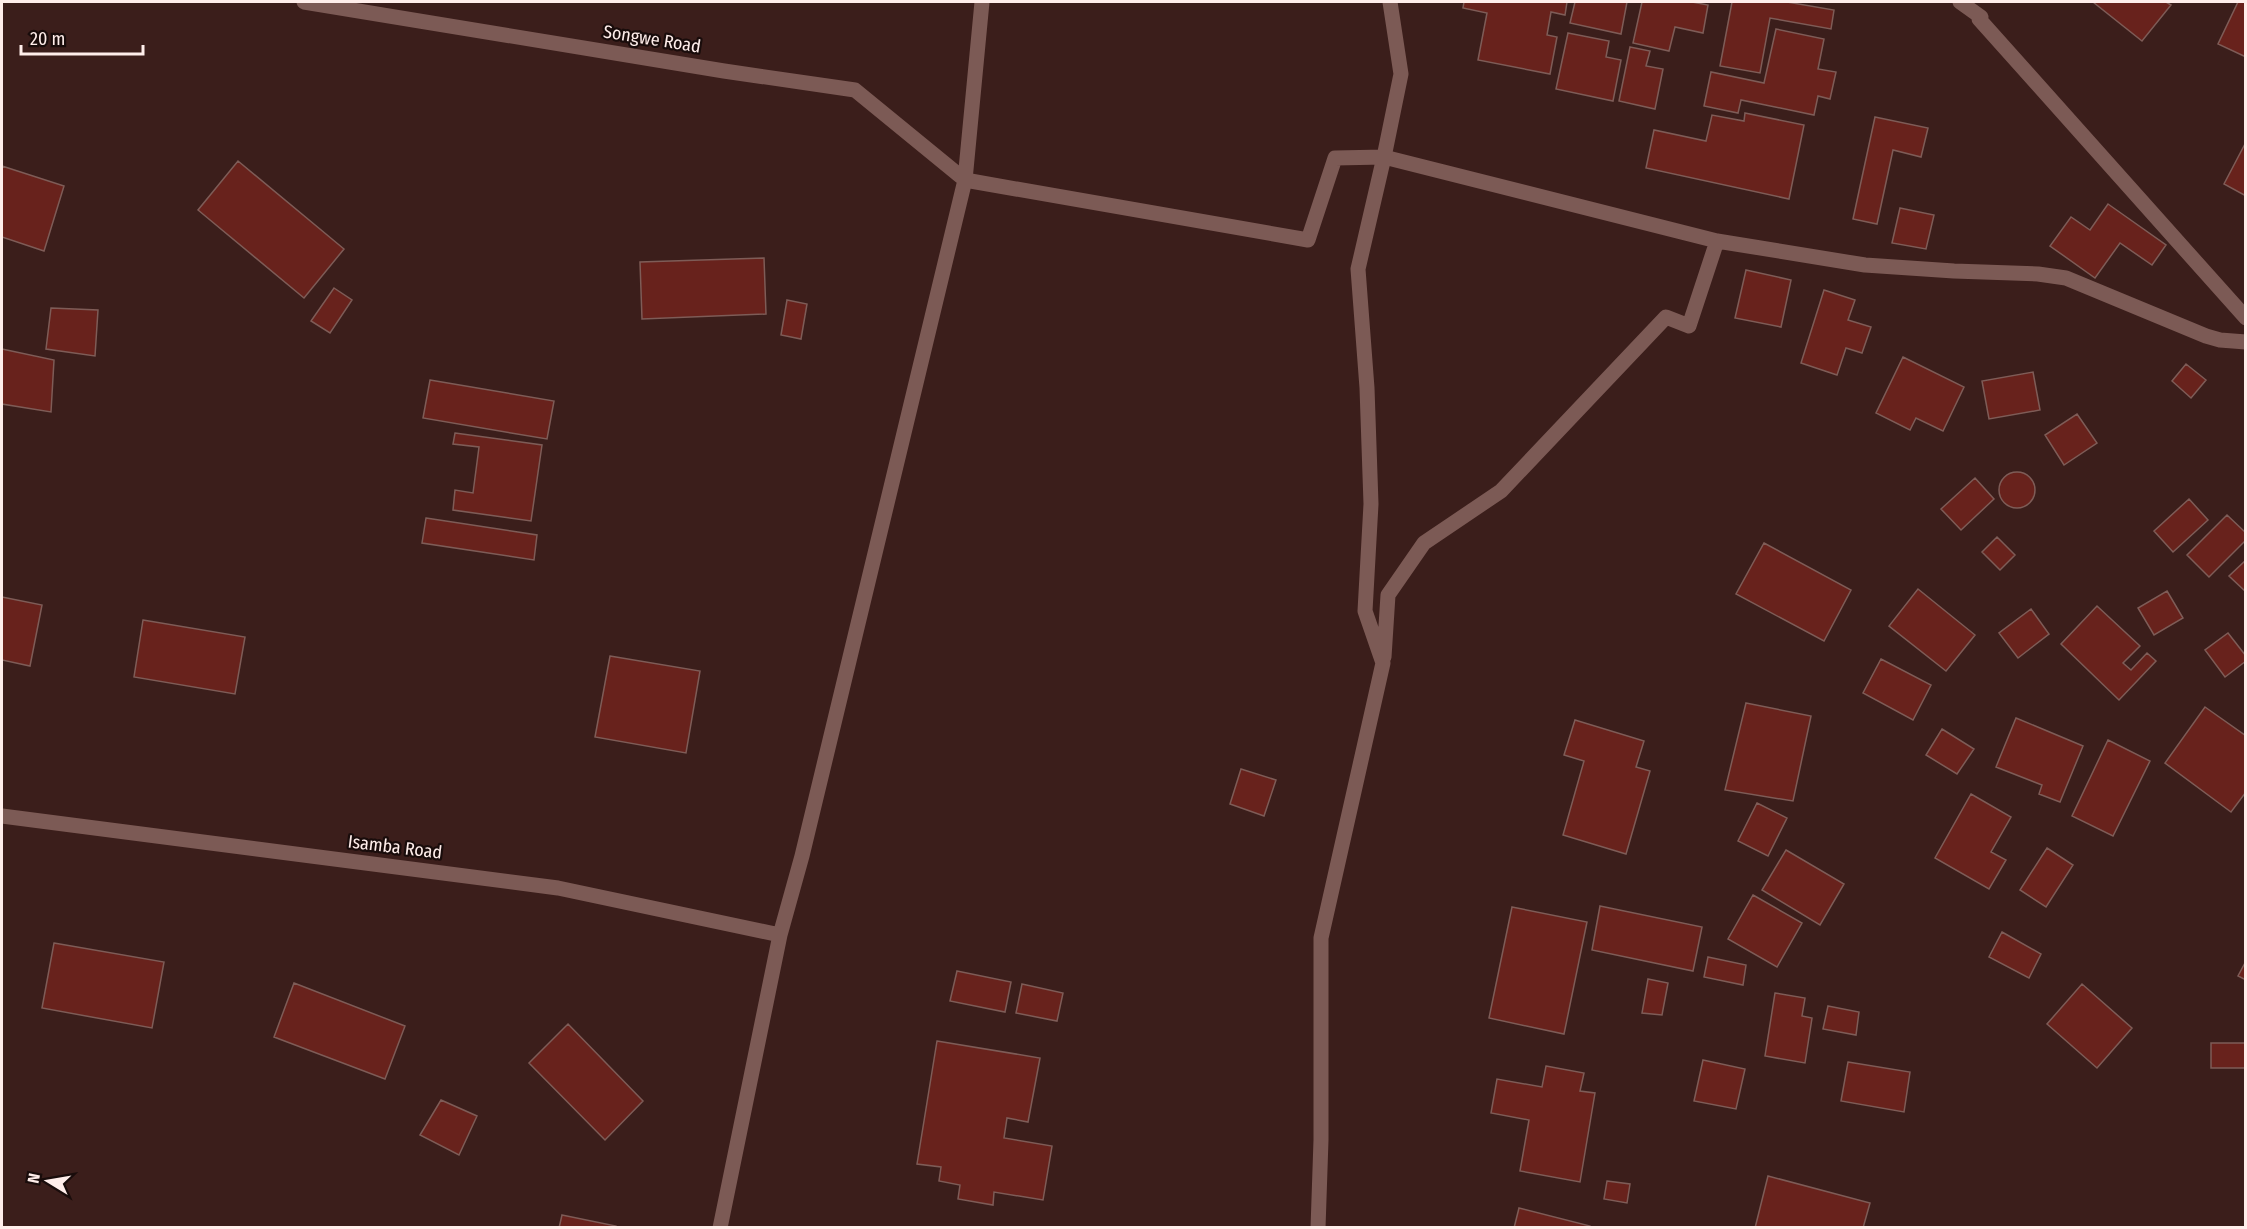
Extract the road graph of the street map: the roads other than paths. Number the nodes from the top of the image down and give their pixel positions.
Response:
1 (304, 2) edge
2 (982, 2) edge
3 (1390, 2) edge
4 (1960, 2) edge
5 (1384, 157) junction
6 (965, 180) junction
7 (1717, 241) junction
8 (2243, 315) edge
9 (2246, 342) edge
10 (1383, 663) junction
11 (2, 816) edge
12 (780, 935) junction
13 (720, 1227) edge
14 (1318, 1227) edge

1 - 6 street, Songwe Road
2 - 6 street
3 - 5 street
4 - 8 street
5 - 6 street
5 - 7 street
5 - 10 street
6 - 12 street
7 - 9 street
7 - 10 street
10 - 14 street
11 - 12 street, Isamba Road
12 - 13 street

